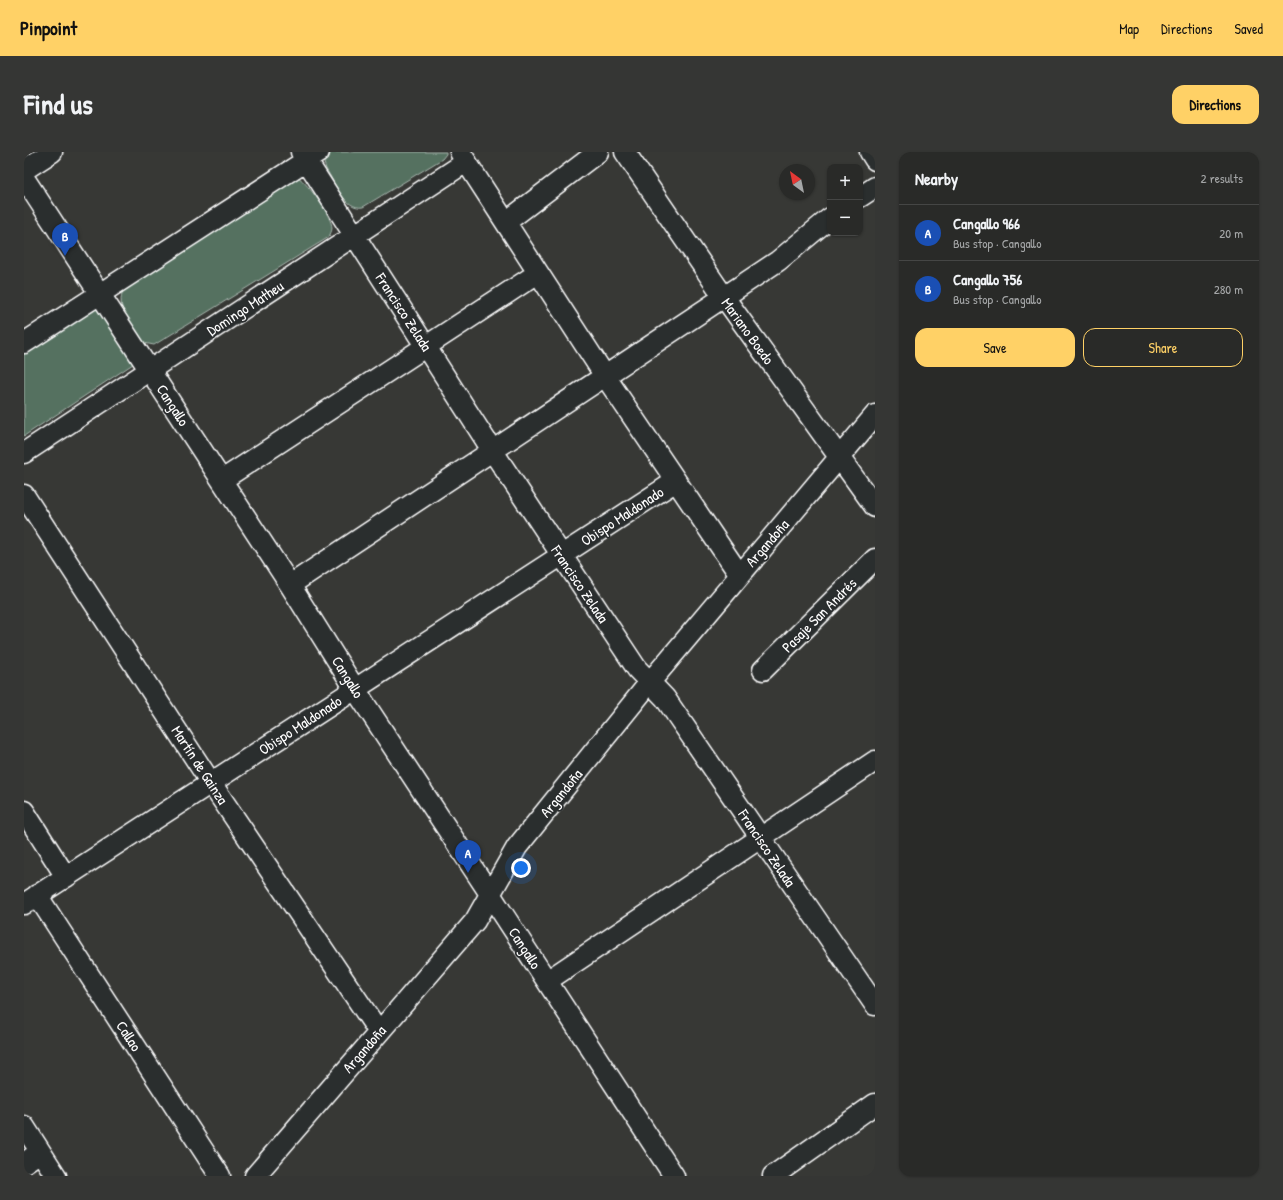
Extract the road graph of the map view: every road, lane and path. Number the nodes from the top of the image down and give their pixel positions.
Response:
1 (52, 152) edge
2 (598, 152) edge
3 (625, 152) edge
4 (870, 152) edge
5 (309, 155) edge
6 (463, 157) edge
7 (875, 160) edge
8 (24, 170) edge
9 (24, 178) edge
10 (875, 187) edge
11 (863, 195) edge
12 (827, 220) edge
13 (506, 222) junction
14 (354, 236) junction
15 (538, 273) junction
16 (99, 293) junction
17 (724, 297) junction
18 (24, 343) edge
19 (426, 346) junction
20 (150, 370) junction
21 (605, 376) junction
22 (875, 415) edge
23 (492, 450) junction
24 (24, 453) edge
25 (840, 458) junction
26 (222, 480) junction
27 (676, 481) junction
28 (24, 496) edge
29 (875, 507) edge
30 (561, 556) junction
31 (875, 560) edge
32 (739, 574) junction
33 (290, 585) junction
34 (763, 670) dead end
35 (650, 682) junction
36 (355, 689) junction
37 (875, 761) edge
38 (211, 783) junction
39 (24, 811) edge
40 (760, 838) junction
41 (66, 877) junction
42 (490, 894) junction
43 (31, 900) edge
44 (547, 981) junction
45 (875, 1005) edge
46 (379, 1032) junction
47 (875, 1104) edge
48 (24, 1126) edge
49 (40, 1152) junction
50 (24, 1163) edge
51 (56, 1176) edge
52 (220, 1176) edge
53 (255, 1176) edge
54 (674, 1176) edge
55 (773, 1176) edge

1 - 8 street
2 - 13 street
3 - 17 street, Mariano Boedo
4 - 7 street
5 - 14 street, Francisco Zelada
5 - 16 street
6 - 13 street
6 - 14 street, Domingo Matheu
9 - 16 street, Cangallo
10 - 11 street
12 - 17 street
13 - 15 street
14 - 19 street, Francisco Zelada
14 - 20 street, Domingo Matheu
15 - 19 street
15 - 21 street
16 - 18 street
16 - 20 street, Cangallo
17 - 21 street
17 - 25 street, Mariano Boedo
19 - 23 street, Francisco Zelada
19 - 26 street
20 - 24 street, Domingo Matheu
20 - 26 street, Cangallo
21 - 23 street
21 - 27 street
22 - 25 street, Argandoña
23 - 30 street, Francisco Zelada
23 - 33 street
25 - 29 street, Mariano Boedo
25 - 32 street, Argandoña
26 - 33 street, Cangallo
27 - 30 street, Obispo Maldonado
27 - 32 street
28 - 38 street, Martín de Gainza
30 - 35 street, Francisco Zelada
30 - 36 street, Obispo Maldonado
31 - 34 street, Pasaje San Andrés
32 - 35 street, Argandoña
33 - 36 street, Cangallo
35 - 40 street, Francisco Zelada
35 - 42 street, Argandoña
36 - 38 street, Obispo Maldonado
36 - 42 street, Cangallo
37 - 40 street
38 - 41 street, Obispo Maldonado
38 - 46 street, Martín de Gainza
39 - 41 street
40 - 44 street
40 - 45 street, Francisco Zelada
41 - 43 street, Obispo Maldonado
42 - 44 street, Cangallo
42 - 46 street, Argandoña
43 - 52 street, Callao
44 - 54 street, Cangallo
46 - 53 street, Argandoña
47 - 55 street
48 - 49 street
49 - 50 street
49 - 51 street

